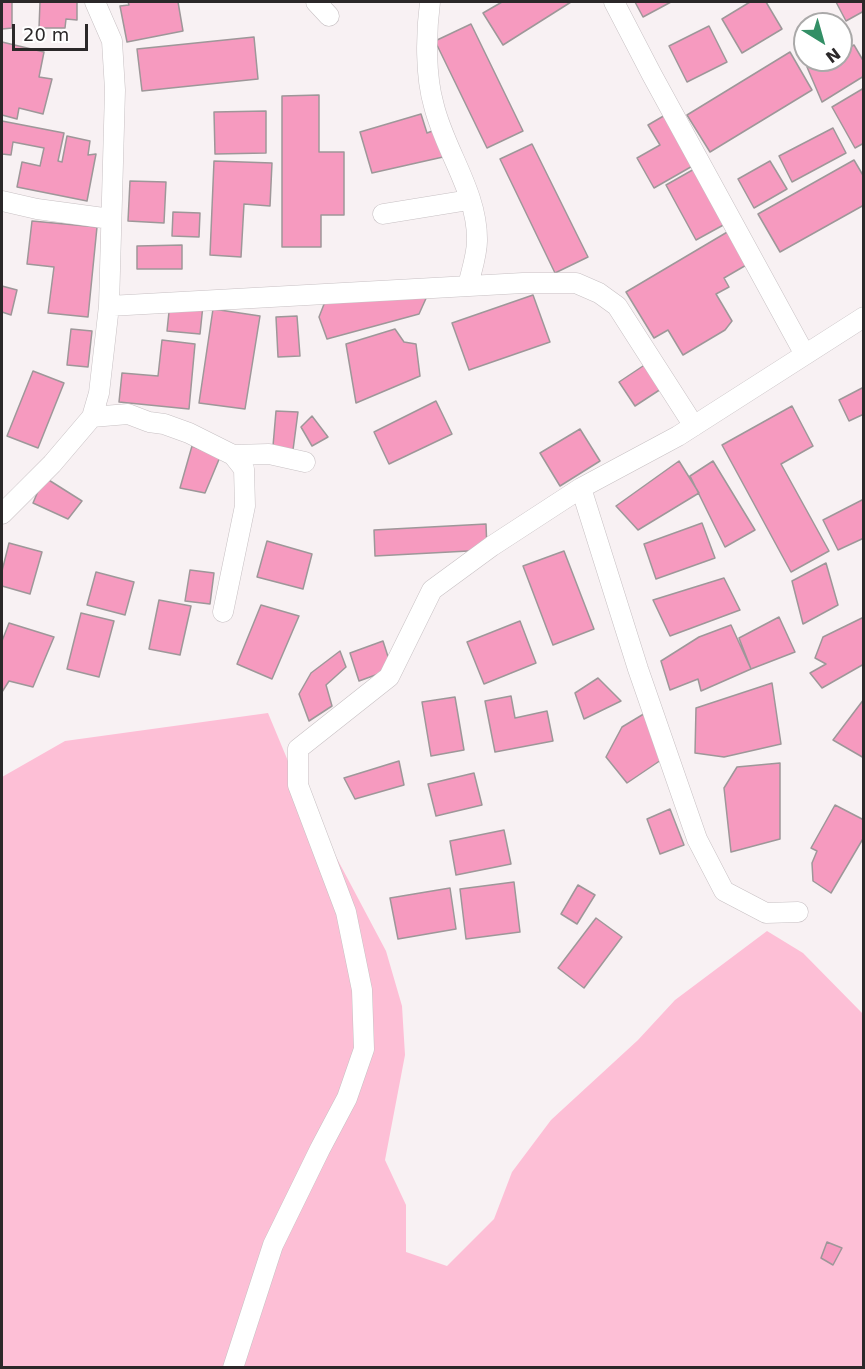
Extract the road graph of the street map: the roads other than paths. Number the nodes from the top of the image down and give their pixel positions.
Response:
1 (94, 2) edge
2 (316, 2) edge
3 (430, 2) edge
4 (614, 2) edge
5 (330, 16) dead end
6 (469, 200) junction
7 (2, 201) edge
8 (383, 214) dead end
9 (111, 219) junction
10 (468, 286) junction
11 (109, 306) junction
12 (864, 317) edge
13 (804, 353) junction
14 (92, 417) junction
15 (694, 426) junction
16 (233, 455) junction
17 (305, 462) dead end
18 (581, 488) junction
19 (2, 514) edge
20 (223, 612) dead end
21 (798, 912) dead end
22 (233, 1368) edge

1 - 9 street
2 - 5 street
3 - 6 street
4 - 13 street
6 - 8 street
6 - 10 street
7 - 9 street
9 - 11 street
10 - 11 street
10 - 15 street
11 - 14 street
12 - 13 street
13 - 15 street
14 - 16 street
14 - 19 street
15 - 18 street
16 - 17 street
16 - 20 street
18 - 21 street
18 - 22 street

